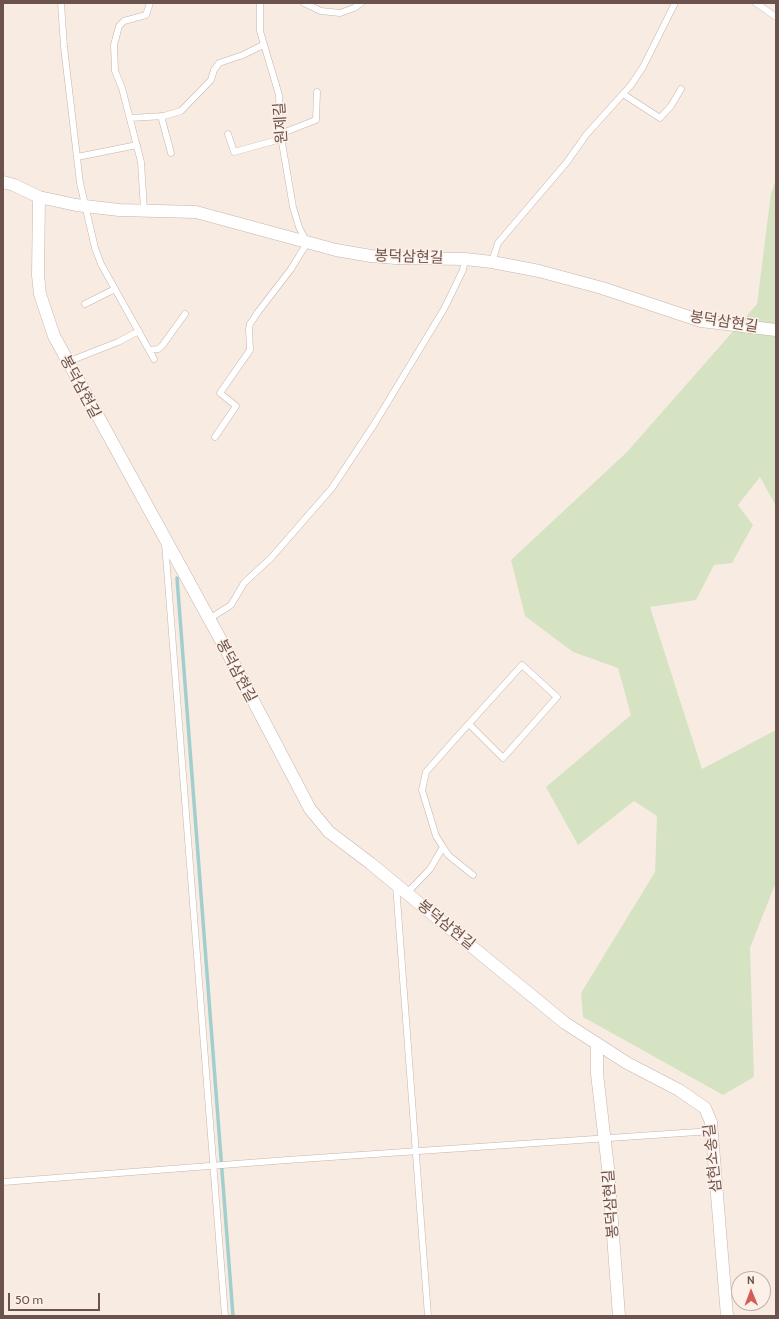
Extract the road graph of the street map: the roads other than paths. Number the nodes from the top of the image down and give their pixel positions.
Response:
1 (61, 3) edge
2 (150, 3) edge
3 (260, 3) edge
4 (304, 3) edge
5 (361, 3) edge
6 (675, 3) edge
7 (756, 3) edge
8 (776, 18) edge
9 (263, 44) junction
10 (681, 89) dead end
11 (317, 92) dead end
12 (623, 94) junction
13 (161, 116) junction
14 (130, 118) junction
15 (228, 134) dead end
16 (281, 137) junction
17 (137, 145) junction
18 (171, 153) dead end
19 (77, 157) junction
20 (3, 182) edge
21 (39, 197) junction
22 (84, 206) junction
23 (144, 210) junction
24 (307, 243) junction
25 (465, 259) junction
26 (492, 262) junction
27 (115, 289) junction
28 (85, 304) dead end
29 (185, 314) dead end
30 (776, 330) edge
31 (139, 331) junction
32 (149, 350) junction
33 (154, 359) dead end
34 (67, 362) junction
35 (215, 437) dead end
36 (164, 540) junction
37 (209, 619) junction
38 (469, 724) junction
39 (443, 847) junction
40 (473, 875) dead end
41 (396, 884) junction
42 (407, 893) junction
43 (594, 1043) junction
44 (712, 1131) junction
45 (606, 1138) junction
46 (416, 1151) junction
47 (212, 1166) junction
48 (3, 1182) edge
49 (225, 1316) edge
50 (428, 1316) edge
51 (619, 1316) edge
52 (727, 1316) edge

1 - 19 lane
2 - 14 lane
3 - 9 lane, 원제길
4 - 5 lane
6 - 12 lane
7 - 8 lane
9 - 13 lane
9 - 16 lane, 원제길
10 - 12 lane
11 - 16 lane
12 - 26 lane
13 - 14 lane
13 - 18 lane
14 - 17 lane
15 - 16 lane
16 - 24 lane, 원제길
17 - 19 lane
17 - 23 lane
19 - 22 lane
20 - 21 street, 봉덕삼현길
21 - 22 street, 봉덕삼현길
21 - 34 street, 봉덕삼현길
22 - 23 street, 봉덕삼현길
22 - 27 lane
23 - 24 street, 봉덕삼현길
24 - 25 street, 봉덕삼현길
24 - 35 lane
25 - 26 street, 봉덕삼현길
25 - 37 lane
26 - 30 street, 봉덕삼현길
27 - 28 lane
27 - 31 lane
29 - 32 lane
31 - 32 lane
31 - 34 lane
32 - 33 lane
34 - 36 street, 봉덕삼현길
36 - 37 street, 봉덕삼현길
36 - 47 lane
37 - 41 street, 봉덕삼현길
38 - 38 lane
38 - 39 lane
39 - 40 lane
39 - 42 lane
41 - 42 street, 봉덕삼현길
41 - 46 lane
42 - 43 street, 봉덕삼현길
43 - 44 street, 삼현소송길
43 - 45 street, 봉덕삼현길
44 - 45 lane
44 - 52 street, 삼현소송길
45 - 46 lane
45 - 51 street, 봉덕삼현길
46 - 47 lane
46 - 50 lane
47 - 48 lane
47 - 49 lane

